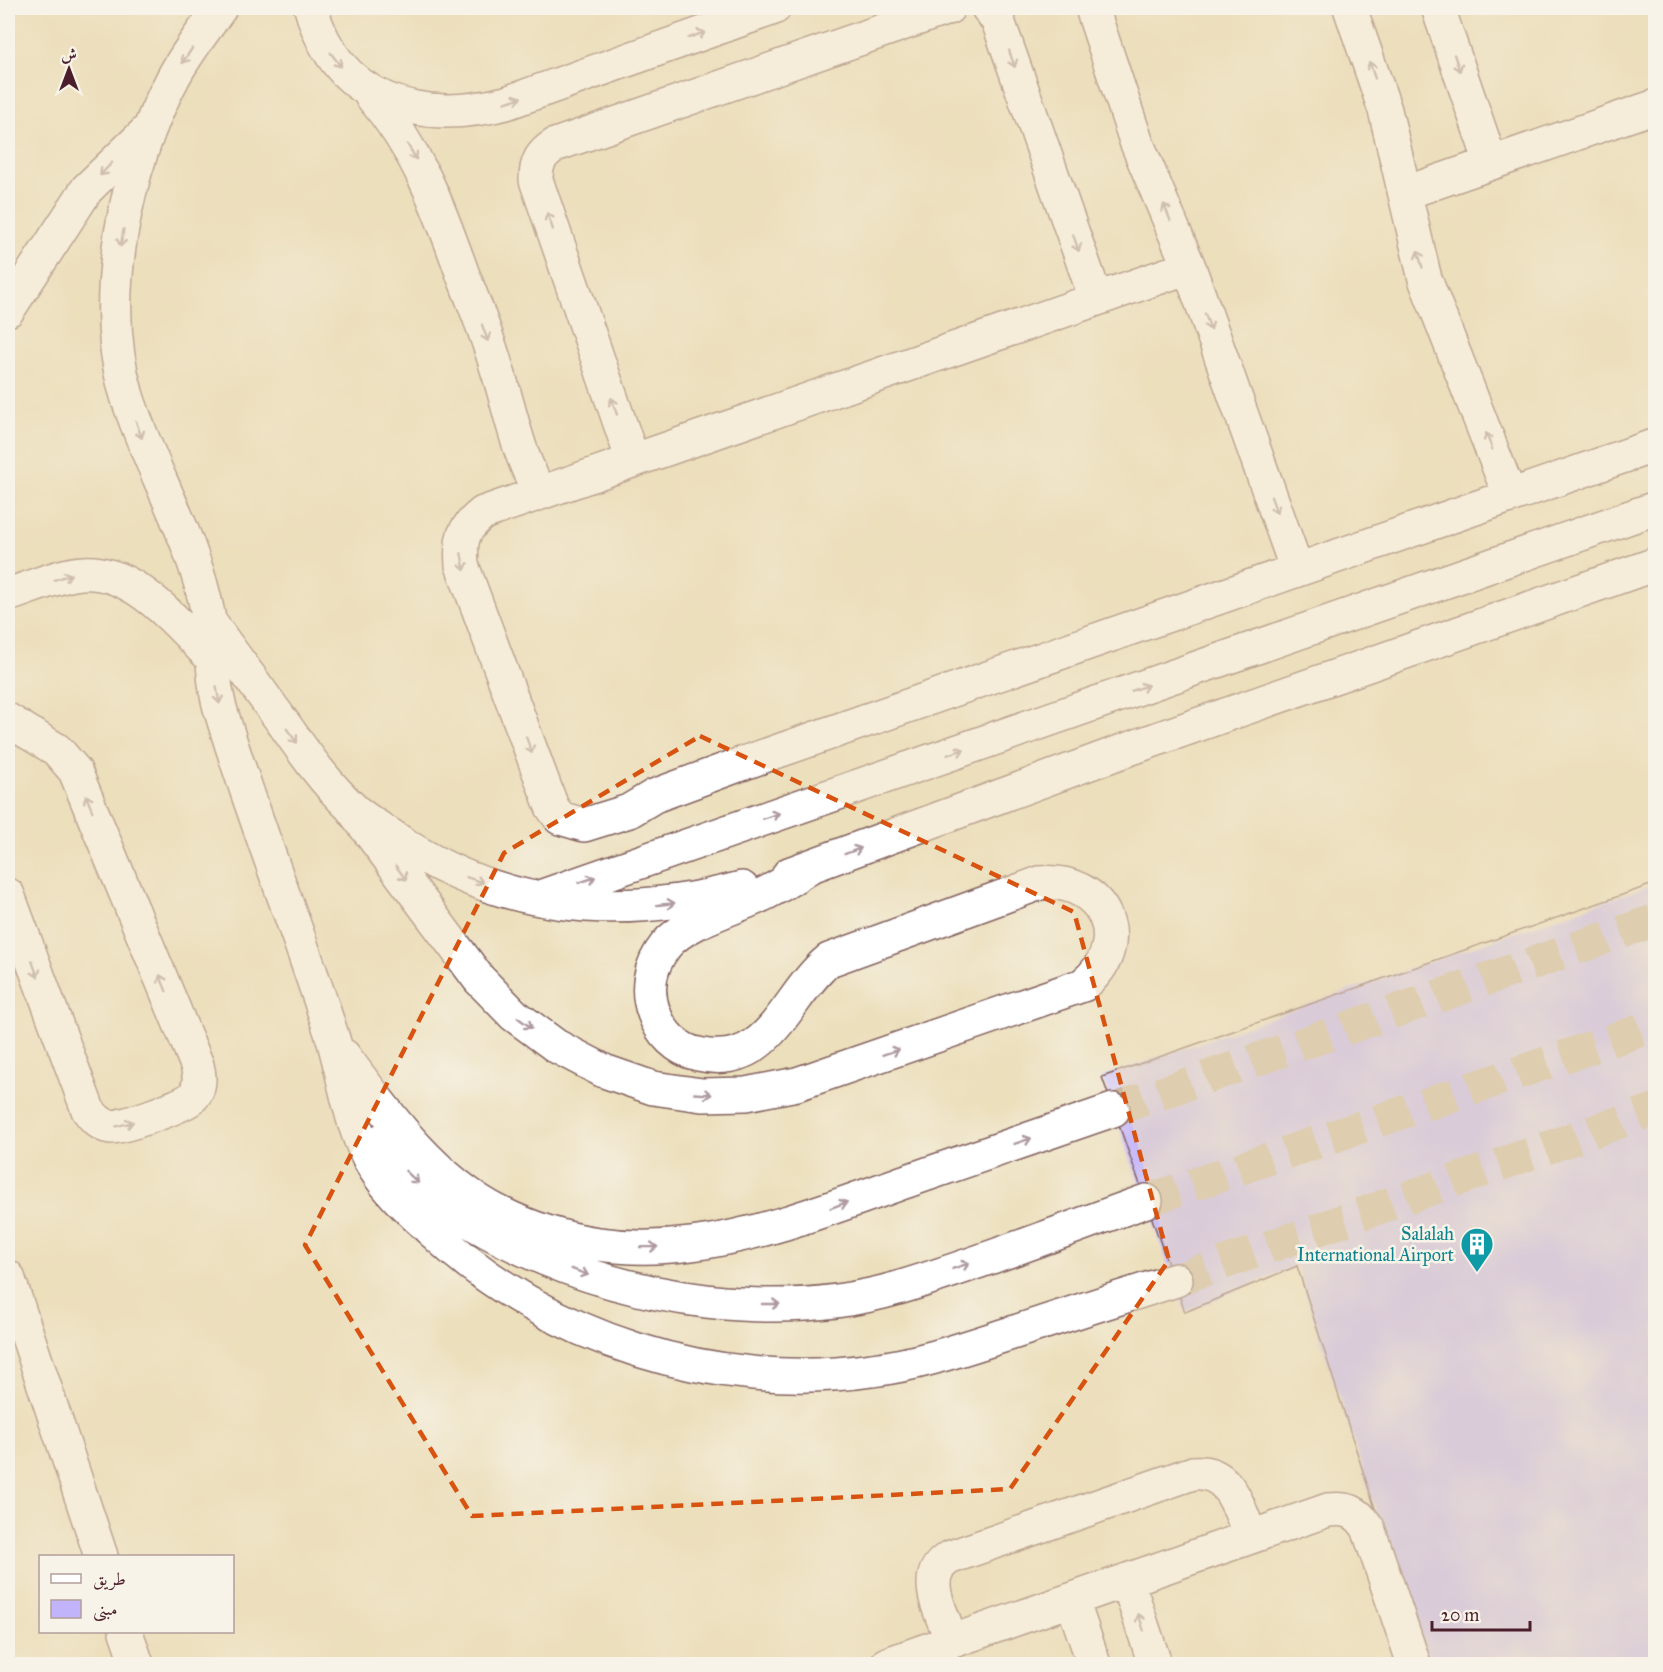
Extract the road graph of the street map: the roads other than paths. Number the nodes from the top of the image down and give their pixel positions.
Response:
1 (220, 8) edge
2 (311, 8) edge
3 (774, 8) edge
4 (948, 8) edge
5 (987, 8) edge
6 (1092, 8) edge
7 (1350, 8) edge
8 (1438, 8) edge
9 (365, 88) junction
10 (1656, 106) edge
11 (149, 129) junction
12 (1491, 163) junction
13 (1405, 193) junction
14 (1189, 267) junction
15 (1096, 299) junction
16 (8, 310) edge
17 (1656, 444) edge
18 (633, 461) junction
19 (540, 493) junction
20 (1510, 496) junction
21 (1656, 508) edge
22 (1656, 564) edge
23 (1297, 570) junction
24 (8, 595) edge
25 (209, 621) junction
26 (211, 657) junction
27 (8, 720) edge
28 (353, 810) junction
29 (809, 867) junction
30 (8, 895) edge
31 (532, 899) junction
32 (334, 1042) junction
33 (343, 1077) junction
34 (1113, 1110) tunnel mouth
35 (1146, 1201) tunnel mouth
36 (494, 1223) junction
37 (8, 1277) edge
38 (1176, 1280) tunnel mouth
39 (1251, 1537) junction
40 (100, 1555) edge
41 (1127, 1580) junction
42 (1072, 1600) junction
43 (126, 1633) edge
44 (952, 1641) junction
45 (137, 1665) edge
46 (887, 1665) edge
47 (1094, 1665) edge
48 (1155, 1665) edge
49 (1414, 1665) edge

1 -> 11 street
2 -> 9 street
9 -> 3 street
18 -> 4 street
5 -> 15 street
14 -> 6 street
13 -> 7 street
8 -> 12 street
9 -> 19 street
10 - 12 street
11 -> 16 street
11 -> 25 street
12 - 13 street
20 -> 13 street
14 - 15 street
14 -> 23 street
15 - 18 street
17 - 20 street
18 - 19 street
19 -> 23 street
20 - 23 street
31 -> 21 street
29 -> 22 street
24 -> 26 street
25 - 26 street
25 -> 28 street
26 -> 32 street
30 -> 27 street
28 -> 29 street
28 -> 31 street
31 -> 29 street
32 - 33 street
32 - 36 street
33 -> 36 street
33 - 38 street
36 -> 34 street
36 -> 35 street
37 - 40 street
39 - 41 street
39 - 44 street
39 - 49 street
41 - 42 street
48 -> 41 street
42 - 44 street
42 - 47 street
43 - 45 street
44 - 46 street

